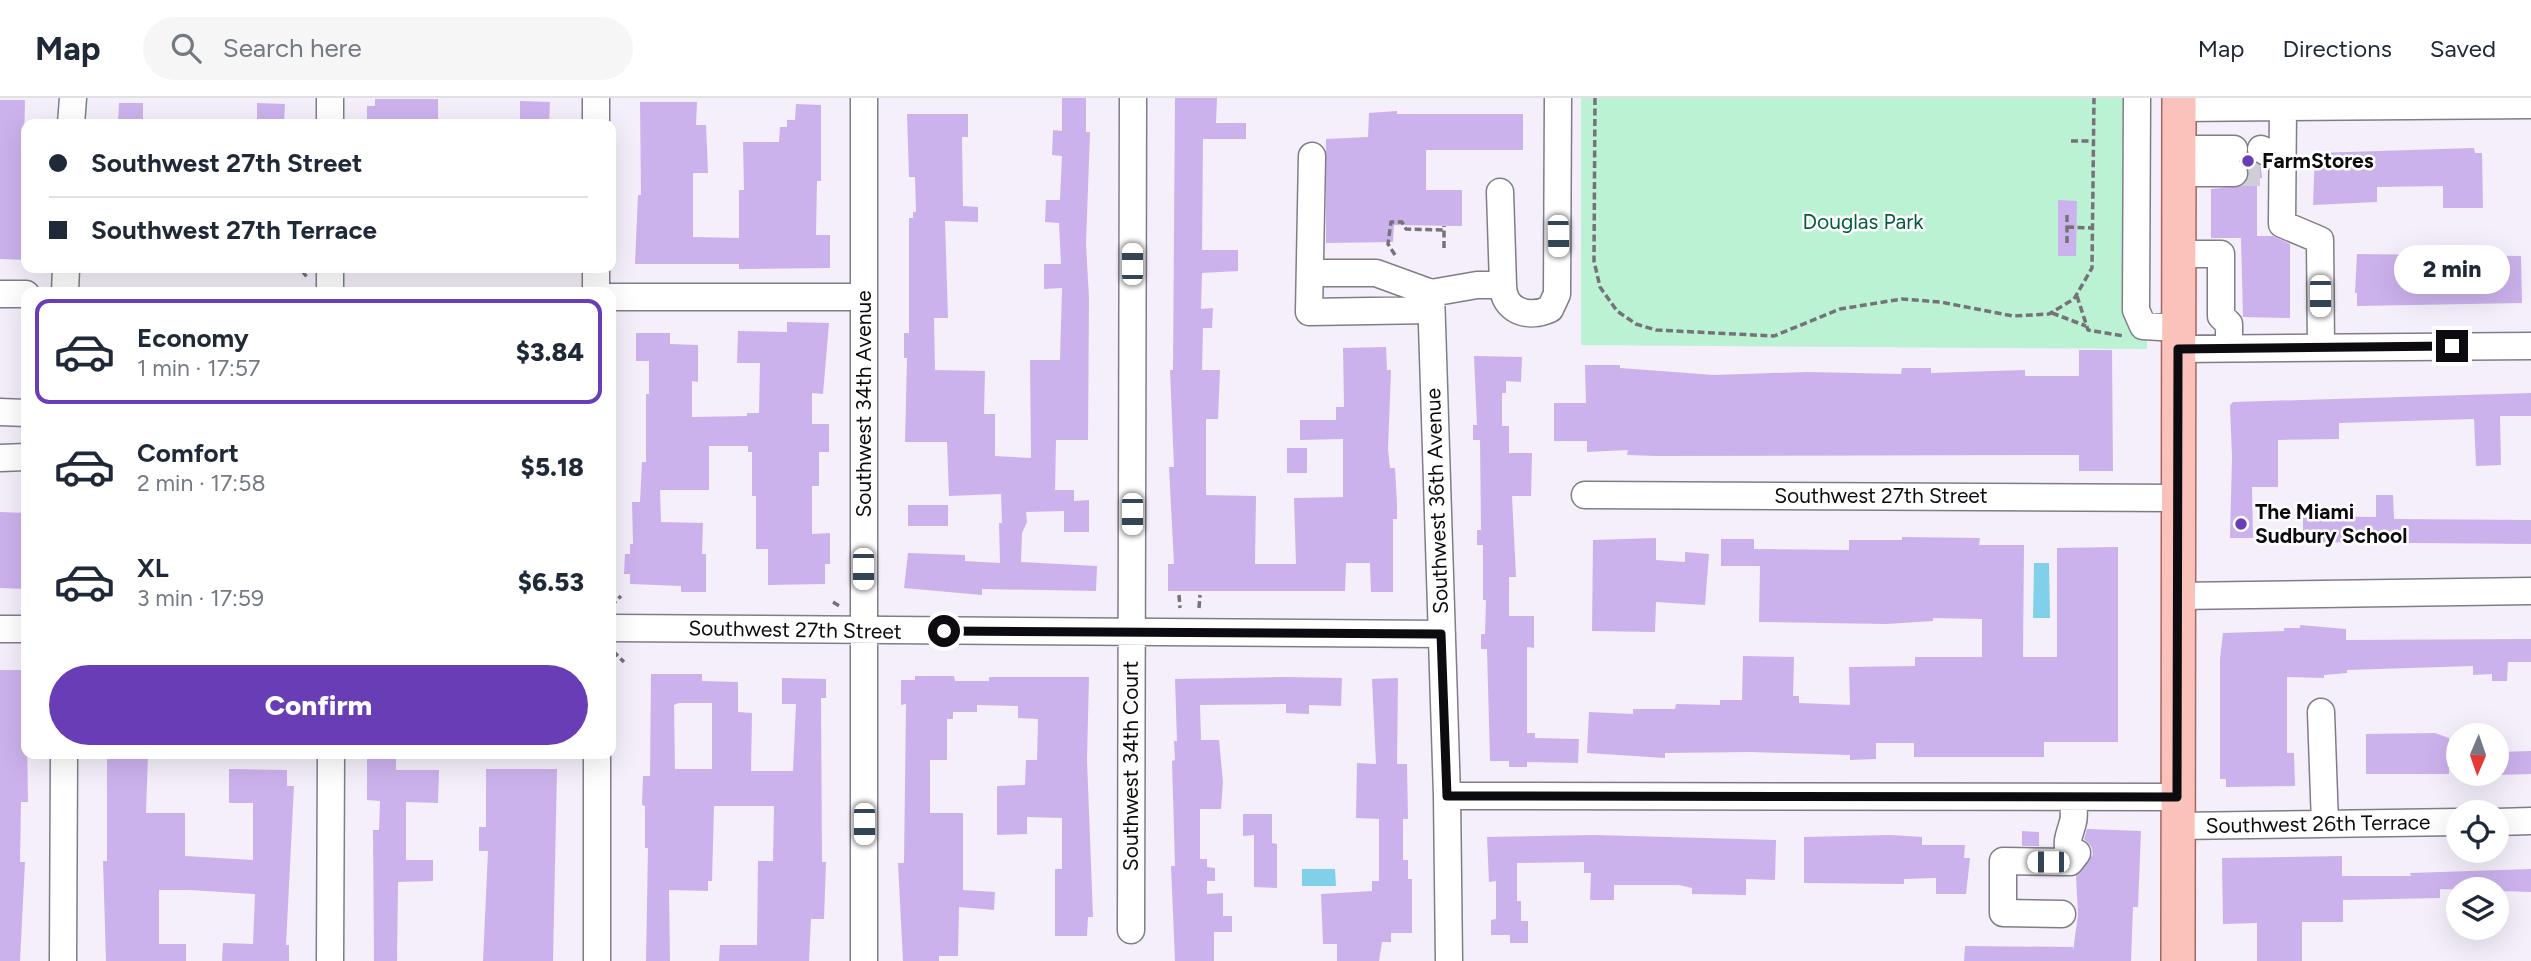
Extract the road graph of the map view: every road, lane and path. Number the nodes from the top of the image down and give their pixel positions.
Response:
1 (72, 98) edge
2 (330, 98) edge
3 (596, 98) edge
4 (864, 98) edge
5 (1133, 98) edge
6 (1558, 98) edge
7 (1595, 98) edge
8 (2094, 98) edge
9 (2137, 98) edge
10 (2179, 103) edge
11 (2531, 105) edge
12 (2283, 107) junction
13 (71, 119) edge
14 (330, 119) edge
15 (596, 119) edge
16 (2071, 141) dead end
17 (2094, 141) junction
18 (1312, 156) dead end
19 (2179, 161) junction
20 (2234, 161) tunnel mouth
21 (1500, 192) dead end
22 (2067, 213) dead end
23 (2067, 227) junction
24 (2094, 228) junction
25 (2067, 243) dead end
26 (1444, 247) dead end
27 (1394, 253) dead end
28 (2178, 254) junction
29 (1311, 273) junction
30 (1503, 285) junction
31 (0, 294) edge
32 (21, 294) edge
33 (2077, 296) junction
34 (616, 297) edge
35 (864, 297) junction
36 (2221, 300) junction
37 (1431, 301) junction
38 (2051, 313) junction
39 (2085, 326) junction
40 (2178, 326) junction
41 (2131, 337) dead end
42 (2531, 345) edge
43 (2321, 347) junction
44 (2229, 348) junction
45 (0, 412) edge
46 (21, 413) edge
47 (21, 457) edge
48 (0, 458) edge
49 (1585, 495) dead end
50 (2176, 498) junction
51 (2531, 590) edge
52 (1180, 595) dead end
53 (1200, 595) dead end
54 (621, 596) dead end
55 (2177, 596) junction
56 (616, 601) edge
57 (1180, 608) dead end
58 (1199, 608) dead end
59 (616, 628) edge
60 (0, 629) edge
61 (21, 629) edge
62 (864, 631) junction
63 (1131, 633) junction
64 (1441, 634) junction
65 (616, 654) edge
66 (624, 663) dead end
67 (2321, 712) dead end
68 (64, 759) edge
69 (331, 759) edge
70 (597, 759) edge
71 (1447, 796) junction
72 (2074, 797) junction
73 (2177, 812) junction
74 (2531, 821) edge
75 (2446, 822) edge
76 (2509, 822) edge
77 (2325, 824) junction
78 (2062, 914) dead end
79 (1130, 930) dead end
80 (63, 961) edge
81 (331, 961) edge
82 (597, 961) edge
83 (864, 961) edge
84 (1449, 961) edge
85 (2178, 961) edge

1 - 13 street
2 - 14 street
3 - 15 street
4 - 35 street, Southwest 34th Avenue
5 - 63 street, Southwest 34th Court
6 - 30 street
7 - 38 path
8 - 17 path
9 - 40 street
10 - 12 street
10 - 19 main road
11 - 12 street
12 - 43 street
16 - 17 path
17 - 24 path
18 - 29 street
19 - 20 street
19 - 28 main road
21 - 30 street
22 - 23 path
23 - 24 path
23 - 25 path
24 - 33 path
26 - 27 path
28 - 36 street
28 - 40 main road
29 - 37 street
29 - 37 street
30 - 37 street
31 - 32 street
33 - 38 path
33 - 39 path
34 - 35 street
35 - 62 street, Southwest 34th Avenue
36 - 40 street
36 - 44 street
37 - 64 street, Southwest 36th Avenue
38 - 39 path
39 - 41 path
40 - 44 street
40 - 50 main road
42 - 43 street
43 - 44 street
45 - 46 street
47 - 48 street
49 - 50 street, Southwest 27th Street
50 - 55 main road
51 - 55 street
52 - 57 path
53 - 58 path
54 - 56 path
55 - 73 main road
59 - 62 street, Southwest 27th Street
60 - 61 street
62 - 63 street, Southwest 27th Street
62 - 83 street, Southwest 34th Avenue
63 - 64 street, Southwest 27th Street
63 - 79 street, Southwest 34th Court
64 - 71 street, Southwest 36th Avenue
65 - 66 path
67 - 77 street
68 - 80 street
69 - 81 street
70 - 82 street
71 - 72 street, Southwest 26th Terrace
71 - 84 street, Southwest 36th Avenue
72 - 73 street, Southwest 26th Terrace
72 - 78 street
73 - 77 street, Southwest 26th Terrace
73 - 85 main road
74 - 76 street
75 - 77 street, Southwest 26th Terrace

